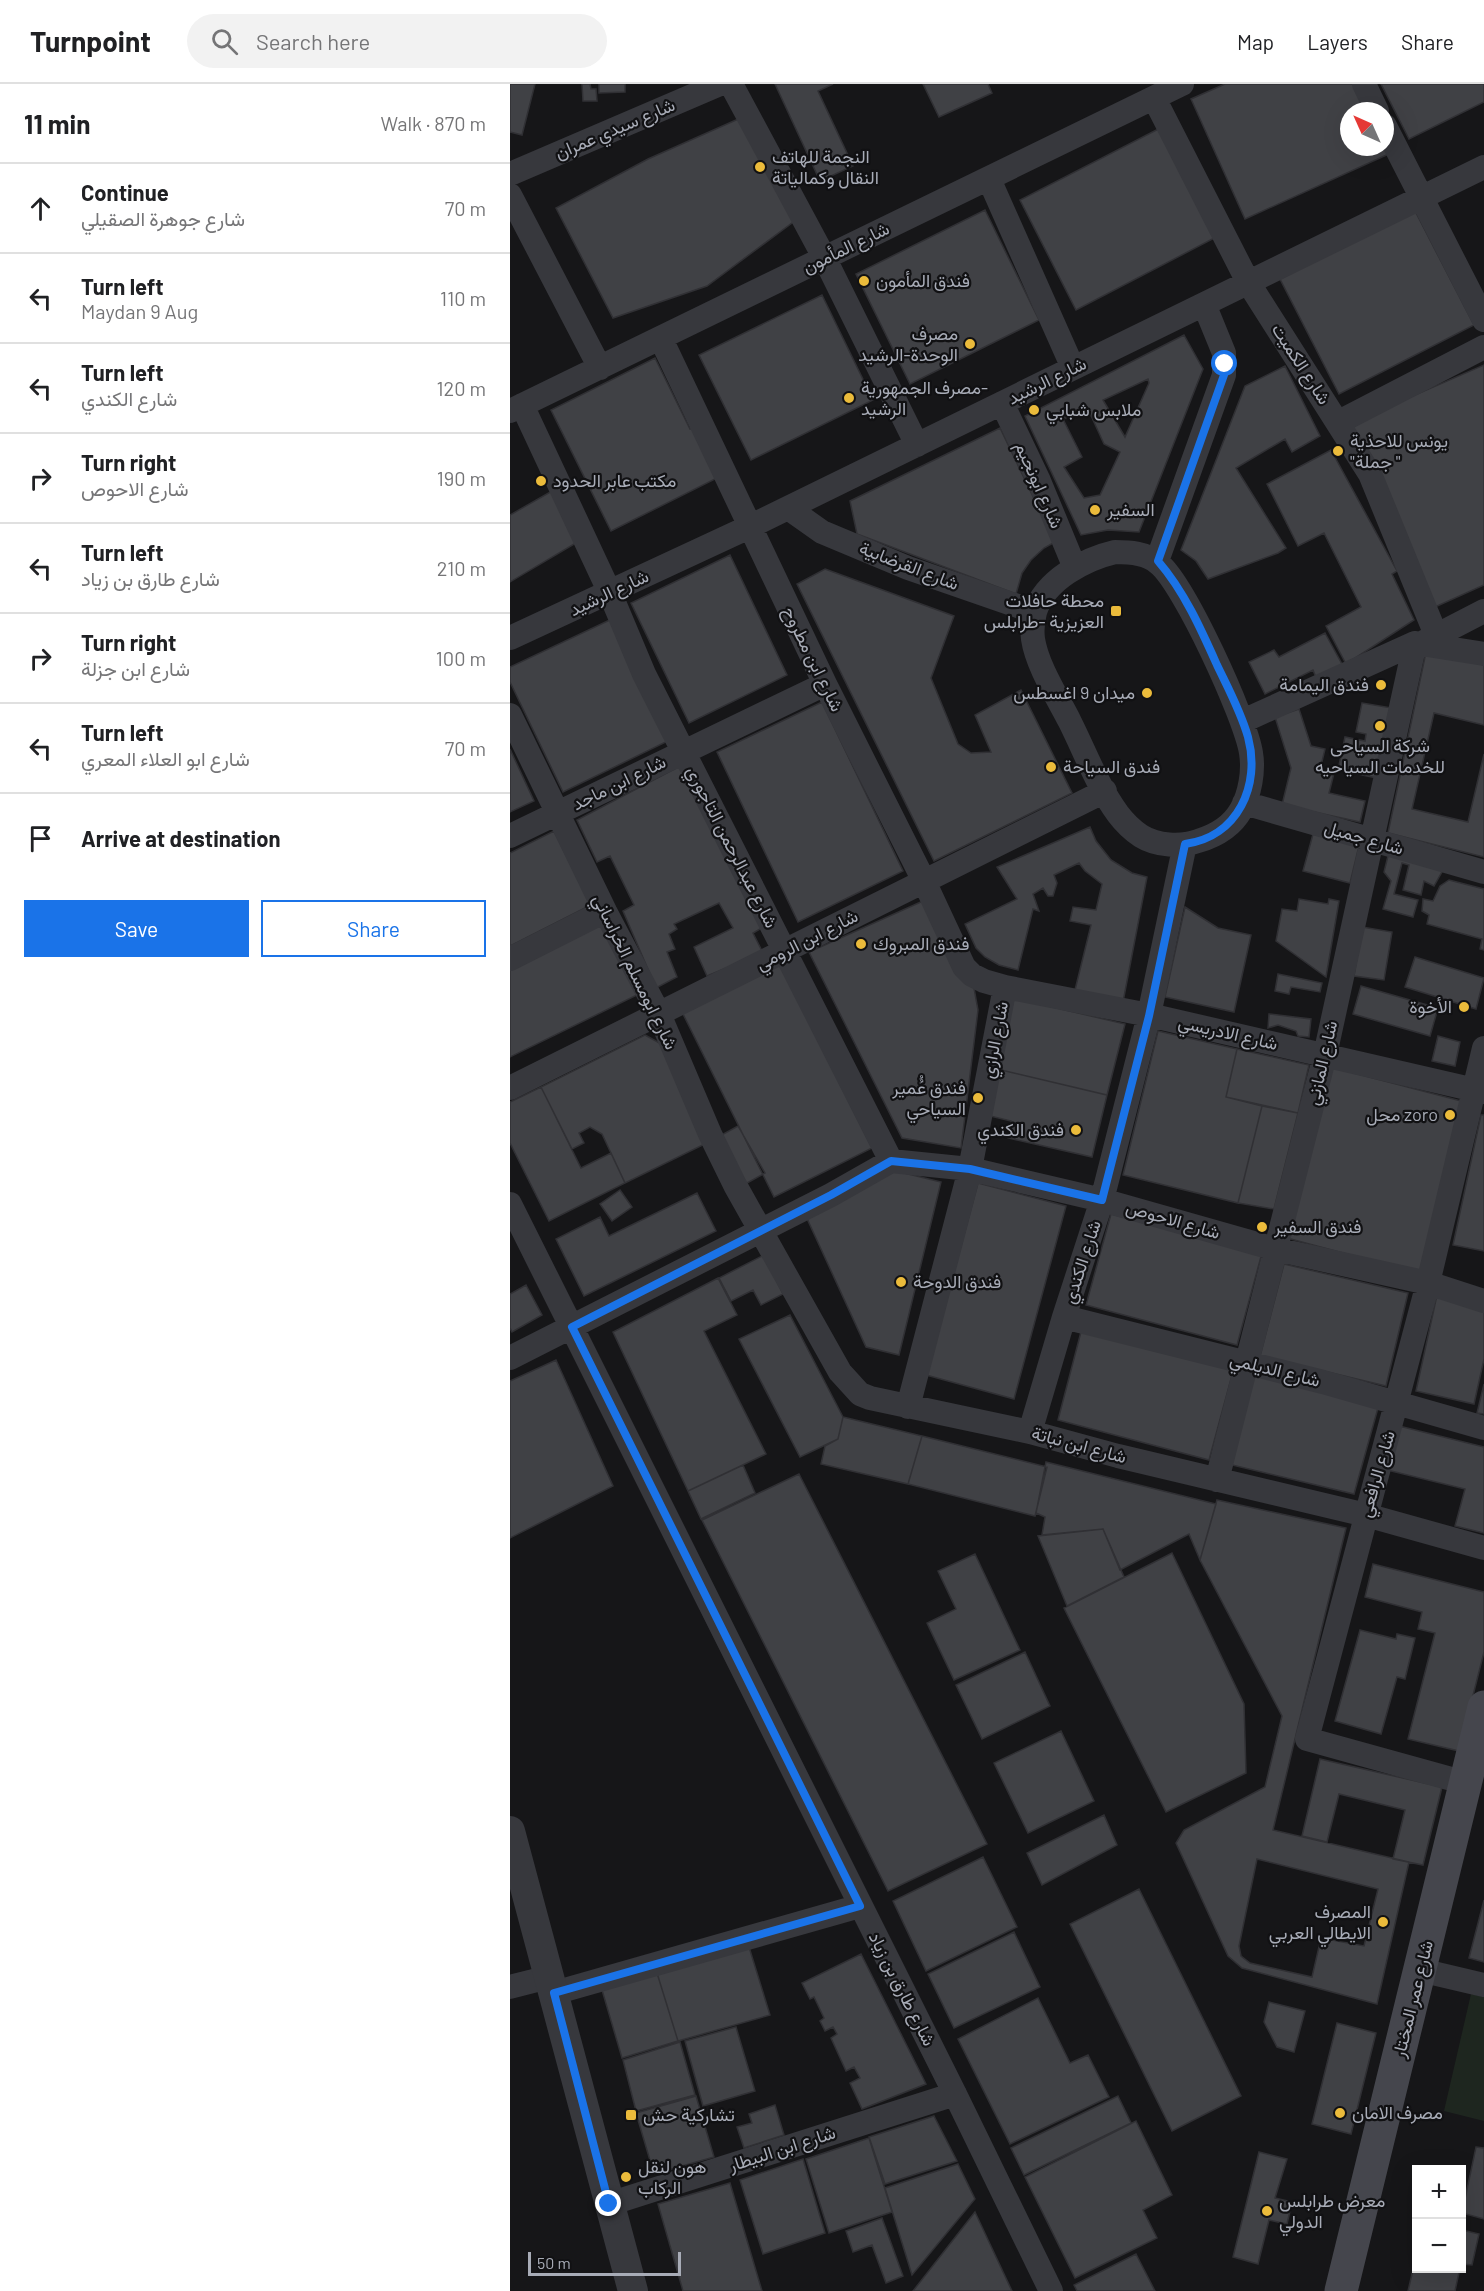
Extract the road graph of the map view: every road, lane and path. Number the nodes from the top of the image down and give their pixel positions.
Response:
1 (720, 84) edge
2 (731, 84) edge
3 (1182, 84) edge
4 (1364, 84) edge
5 (1154, 98) junction
6 (1373, 102) edge
7 (1394, 144) edge
8 (1484, 167) edge
9 (510, 174) edge
10 (990, 179) junction
11 (510, 195) edge
12 (1421, 198) junction
13 (825, 259) junction
14 (1248, 282) junction
15 (1204, 304) junction
16 (1484, 320) edge
17 (661, 339) junction
18 (1484, 347) edge
19 (600, 368) junction
20 (1073, 368) junction
21 (1002, 403) junction
22 (516, 408) edge
23 (1339, 422) junction
24 (916, 445) junction
25 (789, 508) junction
26 (749, 527) junction
27 (1158, 561) junction
28 (1075, 568) junction
29 (610, 593) junction
30 (1484, 611) edge
31 (1035, 612) junction
32 (510, 638) edge
33 (1423, 641) junction
34 (1484, 654) edge
35 (825, 684) junction
36 (510, 715) edge
37 (1243, 722) junction
38 (683, 752) junction
39 (1105, 791) junction
40 (1244, 803) junction
41 (557, 813) junction
42 (510, 836) edge
43 (1372, 840) junction
44 (1185, 844) junction
45 (1484, 872) edge
46 (924, 881) junction
47 (605, 911) junction
48 (785, 951) junction
49 (510, 959) edge
50 (972, 975) joint
51 (1005, 987) junction
52 (659, 1014) junction
53 (1149, 1016) junction
54 (1484, 1048) edge
55 (1325, 1054) junction
56 (510, 1088) edge
57 (1479, 1091) edge
58 (891, 1161) junction
59 (970, 1169) junction
60 (1102, 1200) junction
61 (510, 1204) edge
62 (761, 1230) junction
63 (1275, 1249) junction
64 (1428, 1283) junction
65 (1484, 1300) edge
66 (1064, 1317) junction
67 (572, 1327) junction
68 (510, 1358) edge
69 (1246, 1362) junction
70 (1397, 1402) junction
71 (908, 1407) junction
72 (1484, 1428) edge
73 (1030, 1432) junction
74 (1217, 1480) junction
75 (1366, 1515) junction
76 (1484, 1548) edge
77 (1484, 1707) edge
78 (1475, 1791) edge
79 (510, 1831) edge
80 (860, 1906) junction
81 (1430, 1972) junction
82 (552, 1985) junction
83 (1484, 1985) edge
84 (510, 1987) edge
85 (955, 2094) junction
86 (609, 2204) junction
87 (633, 2291) edge
88 (1051, 2291) edge
89 (1341, 2291) edge
90 (1363, 2291) edge

1 - 9 street, شارع سيدي عمران
2 - 13 street
3 - 5 street, شارع المأمون
4 - 6 street
5 - 10 street, شارع المأمون
5 - 14 street, شارع الكميت
7 - 12 street
8 - 12 street, شارع الرشيد
10 - 13 street, شارع المأمون
10 - 20 street
11 - 19 street
12 - 14 street, شارع الرشيد
12 - 16 street
13 - 17 street, شارع المأمون
13 - 24 street
14 - 15 street, شارع الرشيد
14 - 23 street, شارع الكميت
15 - 20 street, شارع الرشيد
15 - 27 street
17 - 19 street, شارع المأمون
17 - 26 street, شارع ابن مطروح
18 - 23 street
19 - 22 street, شارع المأمون
20 - 21 street, شارع الرشيد
21 - 24 street, شارع الرشيد
21 - 28 street, شارع ابونجيم
22 - 29 street, شارع عبدالرحمن التاجوري
23 - 33 street, شارع الكميت
24 - 25 street, شارع الرشيد
25 - 26 street, شارع الرشيد
25 - 31 street, شارع القرضابية
26 - 29 street, شارع الرشيد
26 - 35 street, شارع ابن مطروح
27 - 28 street
27 - 37 street
28 - 31 street
29 - 32 street, شارع الرشيد
29 - 38 street, شارع عبدالرحمن التاجوري
30 - 33 street
31 - 39 street
33 - 34 street
33 - 37 street
33 - 43 street, شارع المازني
35 - 38 street, شارع ابن ماجد
35 - 46 street, شارع ابن مطروح
36 - 41 street, شارع ابومسلم الخراساني
37 - 40 street
38 - 41 street, شارع ابن ماجد
38 - 48 street, شارع عبدالرحمن التاجوري
39 - 44 street
39 - 46 street, شارع ابن الرومي
40 - 43 street, شارع جميل
40 - 44 street
41 - 42 street, شارع ابن ماجد
41 - 47 street, شارع ابومسلم الخراساني
43 - 45 street, شارع جميل
43 - 55 street, شارع المازني
44 - 53 street, شارع الكندي
46 - 48 street, شارع ابن الرومي
46 - 50 street, شارع ابن مطروح
47 - 49 street
47 - 52 street, شارع ابومسلم الخراساني
48 - 52 street, شارع ابن الرومي
48 - 58 street, شارع عبدالرحمن التاجوري
50 - 51 street, شارع الادريسي
51 - 53 street, شارع الادريسي
51 - 59 street, شارع الرازي
52 - 56 street, شارع ابن الرومي
52 - 62 street, شارع ابومسلم الخراساني
53 - 55 street, شارع الادريسي
53 - 60 street, شارع الكندي
54 - 57 street, شارع الرافعي
55 - 57 street, شارع الادريسي
55 - 63 street, شارع المازني
57 - 64 street, شارع الرافعي
58 - 59 street, شارع الاحوص
58 - 62 street
59 - 60 street, شارع الاحوص
59 - 71 street, شارع الرازي
60 - 63 street, شارع الاحوص
60 - 66 street, شارع الكندي
61 - 67 street, شارع طارق بن زياد
62 - 67 street
62 - 71 street, شارع ابن نباتة
63 - 64 street, شارع الاحوص
63 - 69 street, شارع المازني
64 - 65 street, شارع الاحوص
64 - 70 street, شارع الرافعي
66 - 69 street, شارع الديلمي
66 - 73 street, شارع الكندي
67 - 68 street
67 - 80 street, شارع طارق بن زياد
69 - 70 street, شارع الديلمي
69 - 74 street, شارع المازني
70 - 72 street, شارع الديلمي
70 - 75 street, شارع الرافعي
71 - 73 street, شارع ابن نباتة
73 - 74 street, شارع ابن نباتة
74 - 75 street, شارع ابن نباتة
75 - 76 street, شارع ابن نباتة
75 - 78 street, شارع الرافعي
77 - 78 main road, شارع عمر المختار
78 - 81 main road, شارع عمر المختار
79 - 82 street
80 - 82 street
80 - 85 street, شارع طارق بن زياد
81 - 83 street
81 - 89 main road, شارع عمر المختار
81 - 90 main road, شارع عمر المختار
82 - 84 street
82 - 86 street
85 - 86 street, شارع ابن البيطار
85 - 88 street, شارع طارق بن زياد
86 - 87 street

